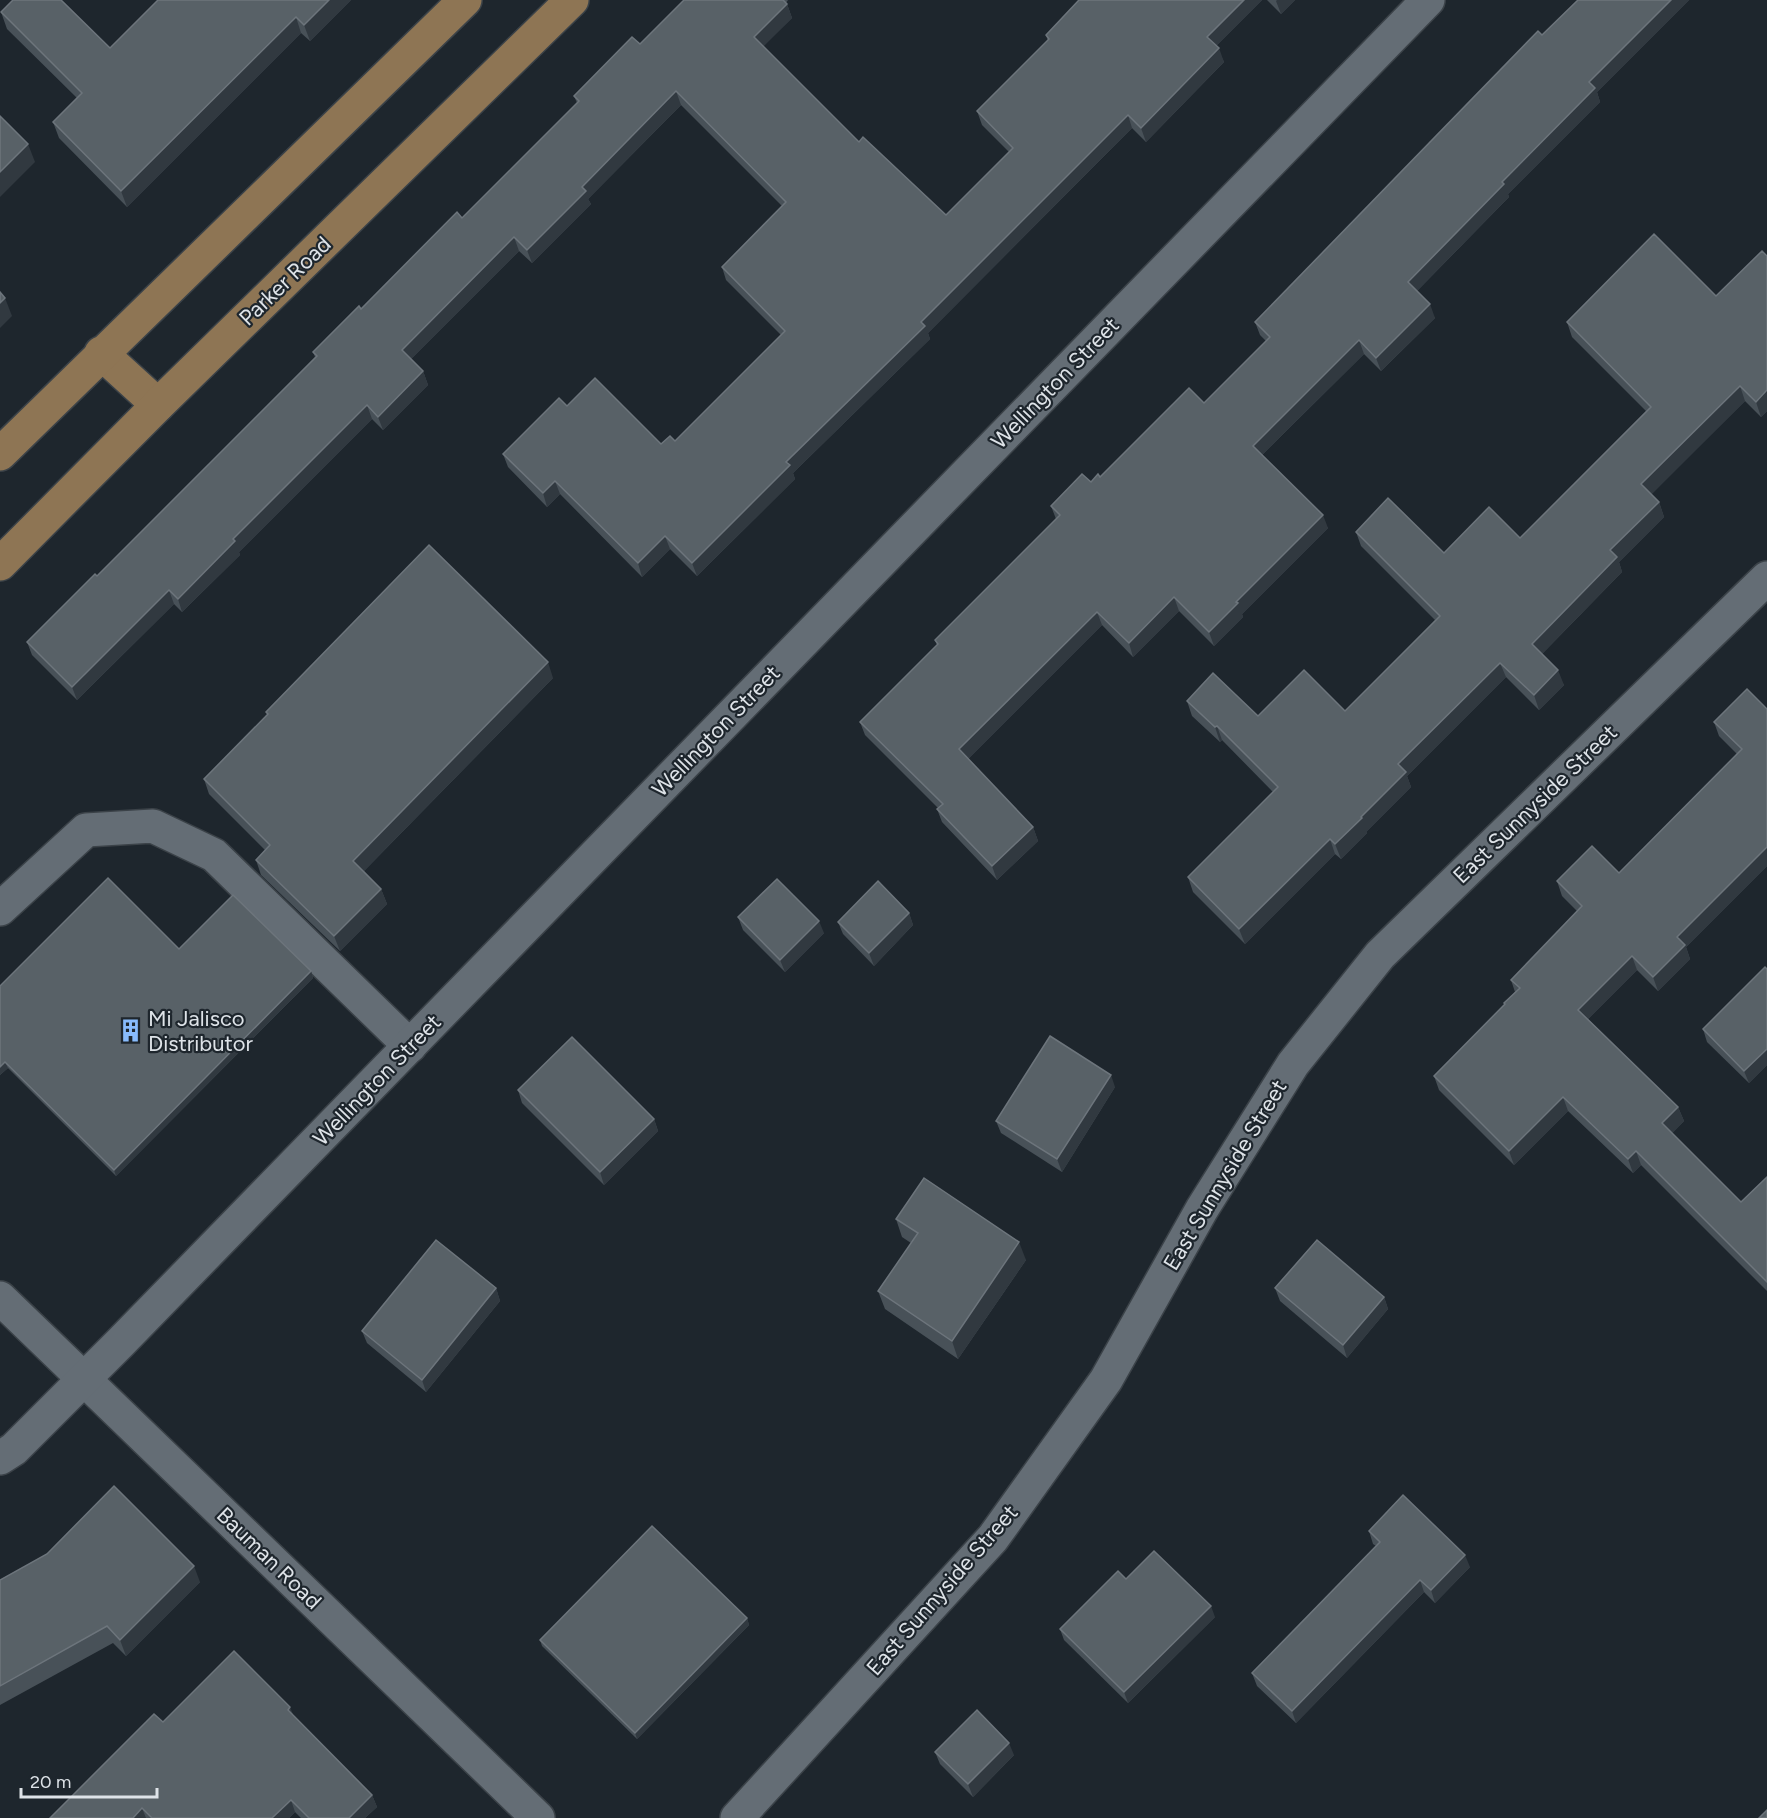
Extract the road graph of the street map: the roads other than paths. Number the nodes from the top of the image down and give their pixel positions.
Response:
1 (465, 0) edge
2 (572, 0) edge
3 (1428, 0) edge
4 (101, 353) junction
5 (158, 405) junction
6 (0, 454) edge
7 (0, 564) edge
8 (1767, 578) edge
9 (0, 909) edge
10 (410, 1046) junction
11 (0, 1298) edge
12 (84, 1379) junction
13 (0, 1458) edge
14 (538, 1818) edge
15 (737, 1818) edge

1 - 4 main road
2 - 5 main road, Parker Road
3 - 10 street, Wellington Street
4 - 5 main road
4 - 6 main road
5 - 7 main road, Parker Road
8 - 15 street, East Sunnyside Street
9 - 10 street
10 - 12 street, Wellington Street
11 - 12 street, Bauman Road
12 - 13 street, Wellington Street
12 - 14 street, Bauman Road

